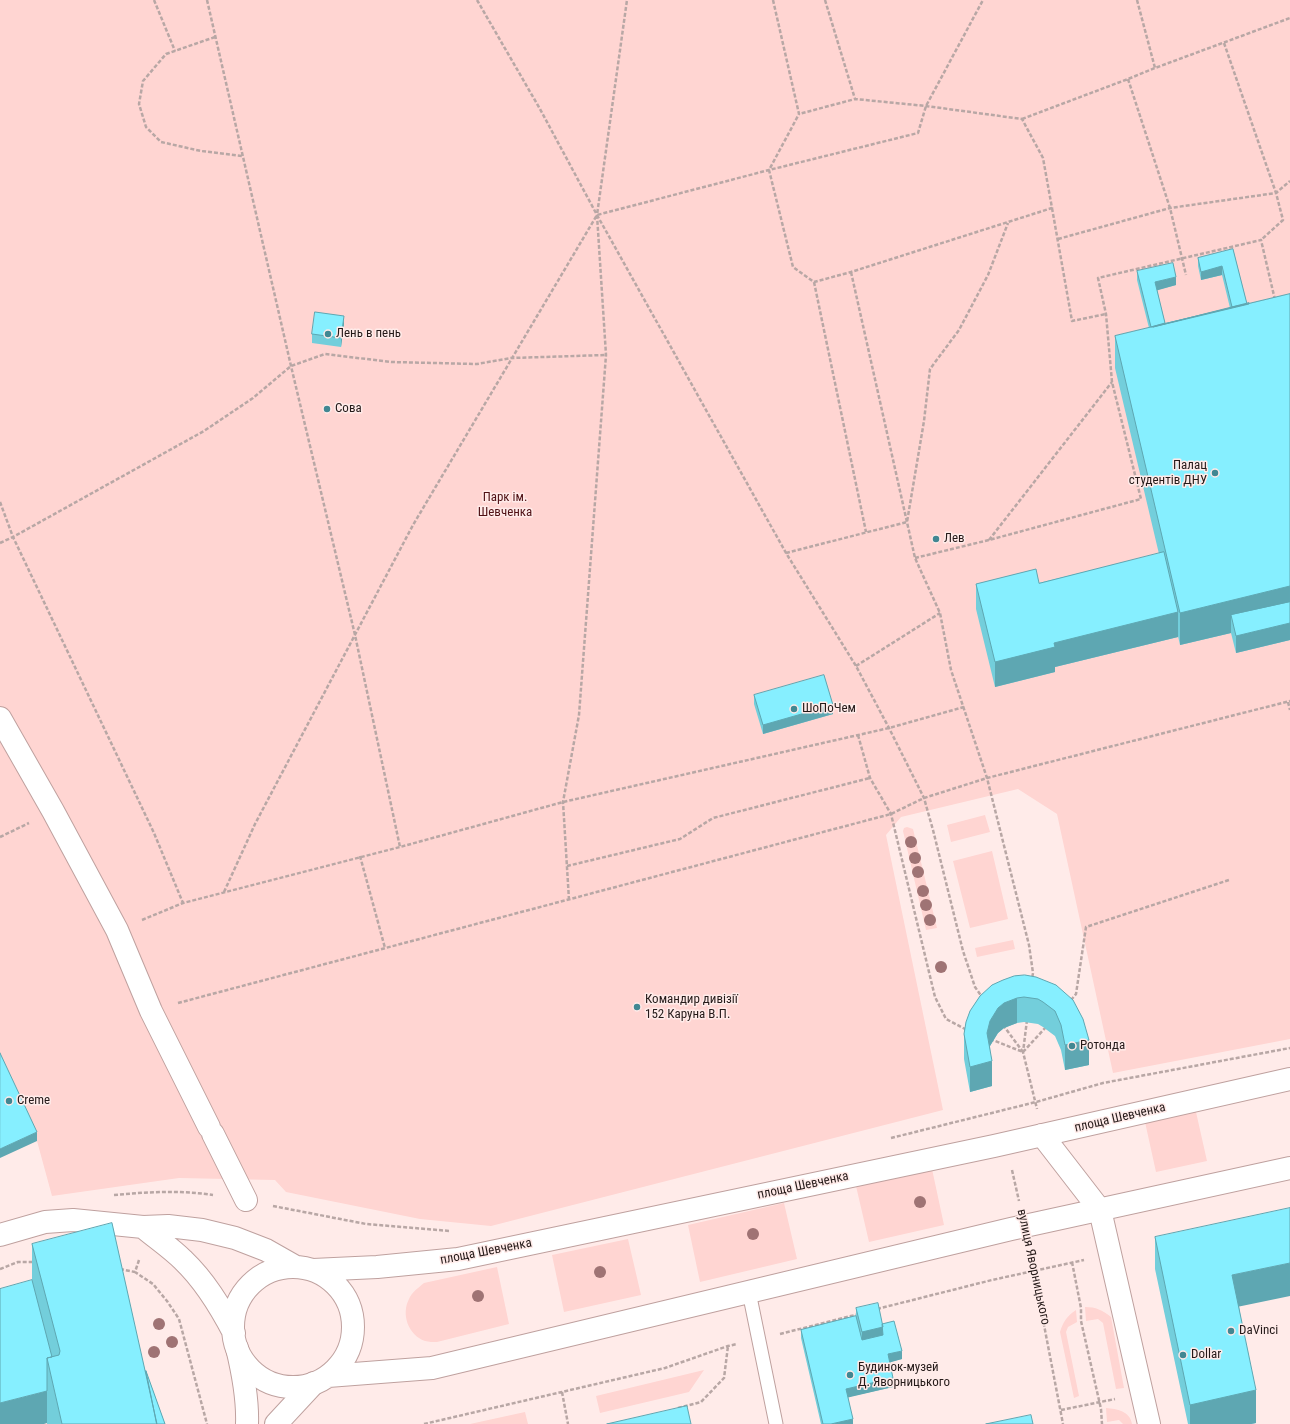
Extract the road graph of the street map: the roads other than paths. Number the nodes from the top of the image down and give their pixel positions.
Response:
1 (0, 718) edge
2 (1290, 1080) edge
3 (1042, 1135) junction
4 (1290, 1168) edge
5 (246, 1200) road end
6 (1100, 1210) junction
7 (144, 1226) junction
8 (0, 1235) edge
9 (304, 1268) junction
10 (749, 1292) junction
11 (235, 1341) junction
12 (321, 1380) junction
13 (247, 1424) edge
14 (276, 1424) edge
15 (776, 1424) edge
16 (1149, 1424) edge

1 - 5 street
2 - 3 street, площа Шевченка
3 - 6 street
3 - 9 street, площа Шевченка
4 - 6 street
6 - 10 street
6 - 16 street
7 - 8 street
7 - 9 street
7 - 11 street
9 - 11 street
9 - 12 street
10 - 12 street
10 - 15 lane
11 - 12 street
11 - 13 street
12 - 14 street

